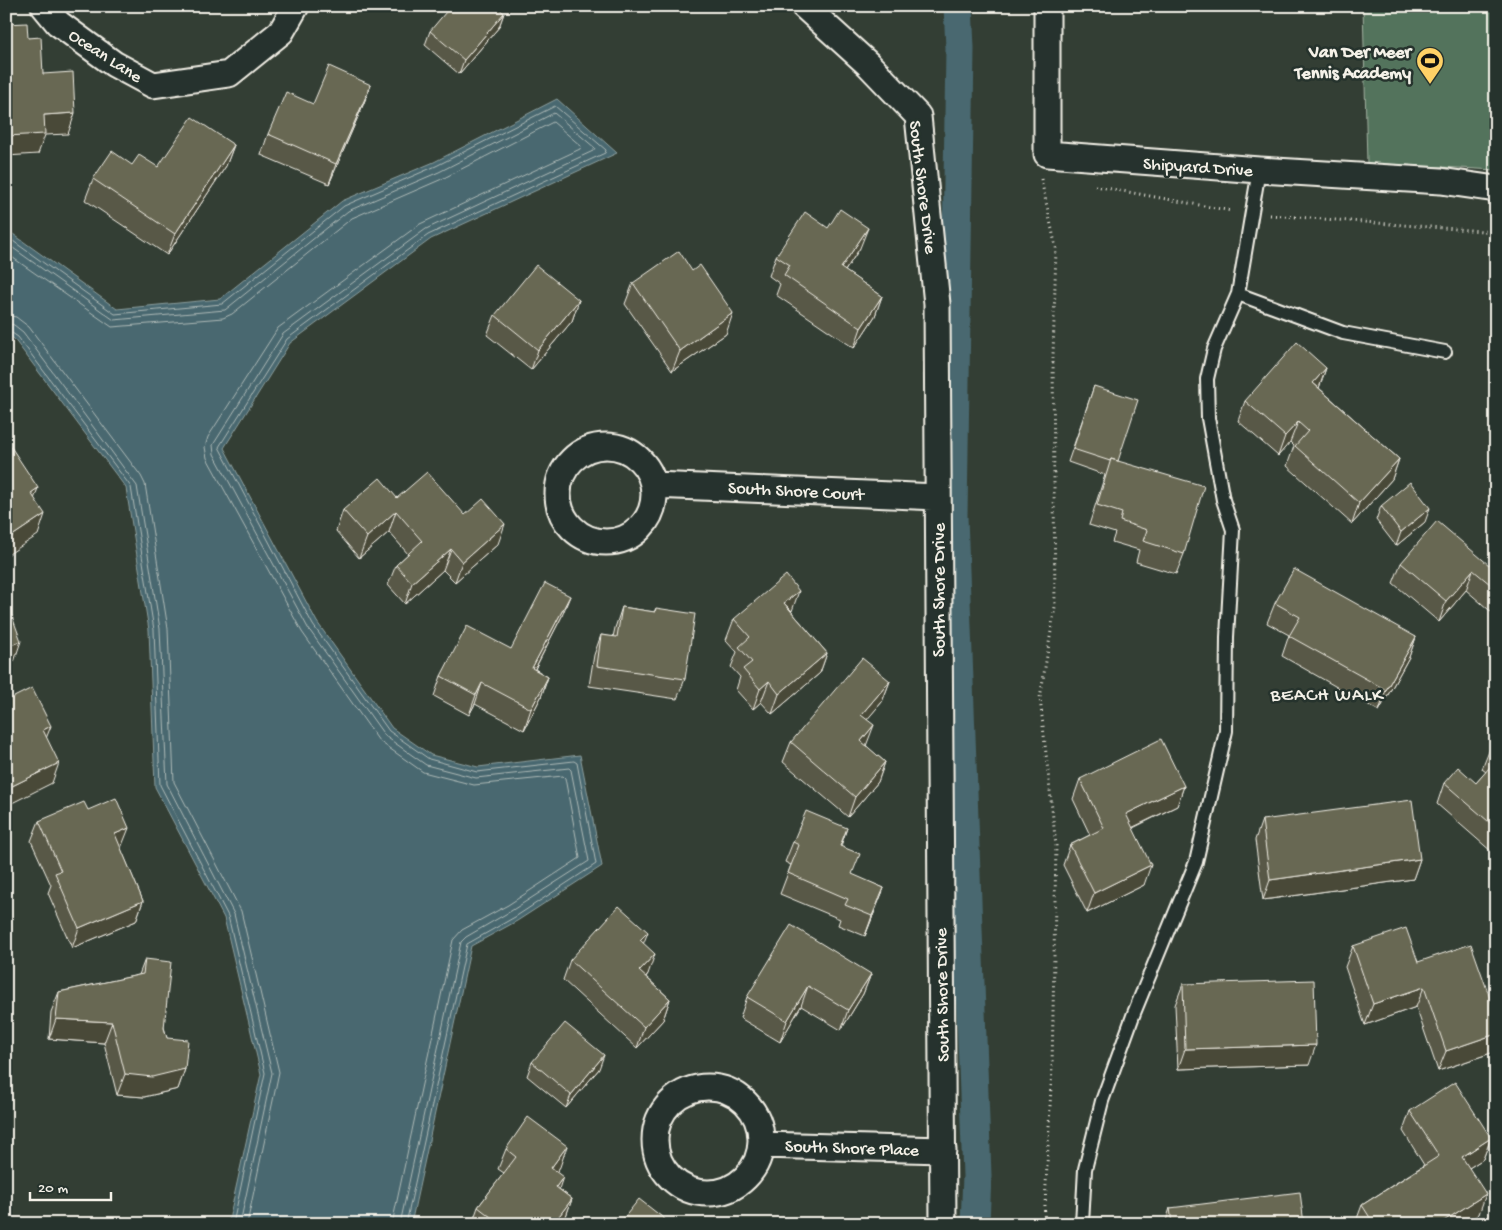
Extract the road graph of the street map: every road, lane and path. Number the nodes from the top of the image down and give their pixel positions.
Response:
1 (44, 6) edge
2 (296, 6) edge
3 (804, 6) edge
4 (1047, 6) edge
5 (1259, 170) junction
6 (1040, 177) dead end
7 (1496, 188) edge
8 (1238, 294) junction
9 (1445, 352) dead end
10 (654, 485) dead end
11 (938, 497) junction
12 (762, 1145) junction
13 (943, 1150) junction
14 (943, 1224) edge
15 (1044, 1224) edge
16 (1082, 1224) edge

1 - 2 street, Ocean Lane
3 - 11 street, South Shore Drive
4 - 5 street, Shipyard Drive
5 - 7 street, Shipyard Drive
5 - 8 lane
6 - 15 path
8 - 9 lane
8 - 16 lane
10 - 11 street, South Shore Court
11 - 13 street, South Shore Drive
12 - 12 street, South Shore Place
12 - 13 street, South Shore Place
13 - 14 street, South Shore Drive

